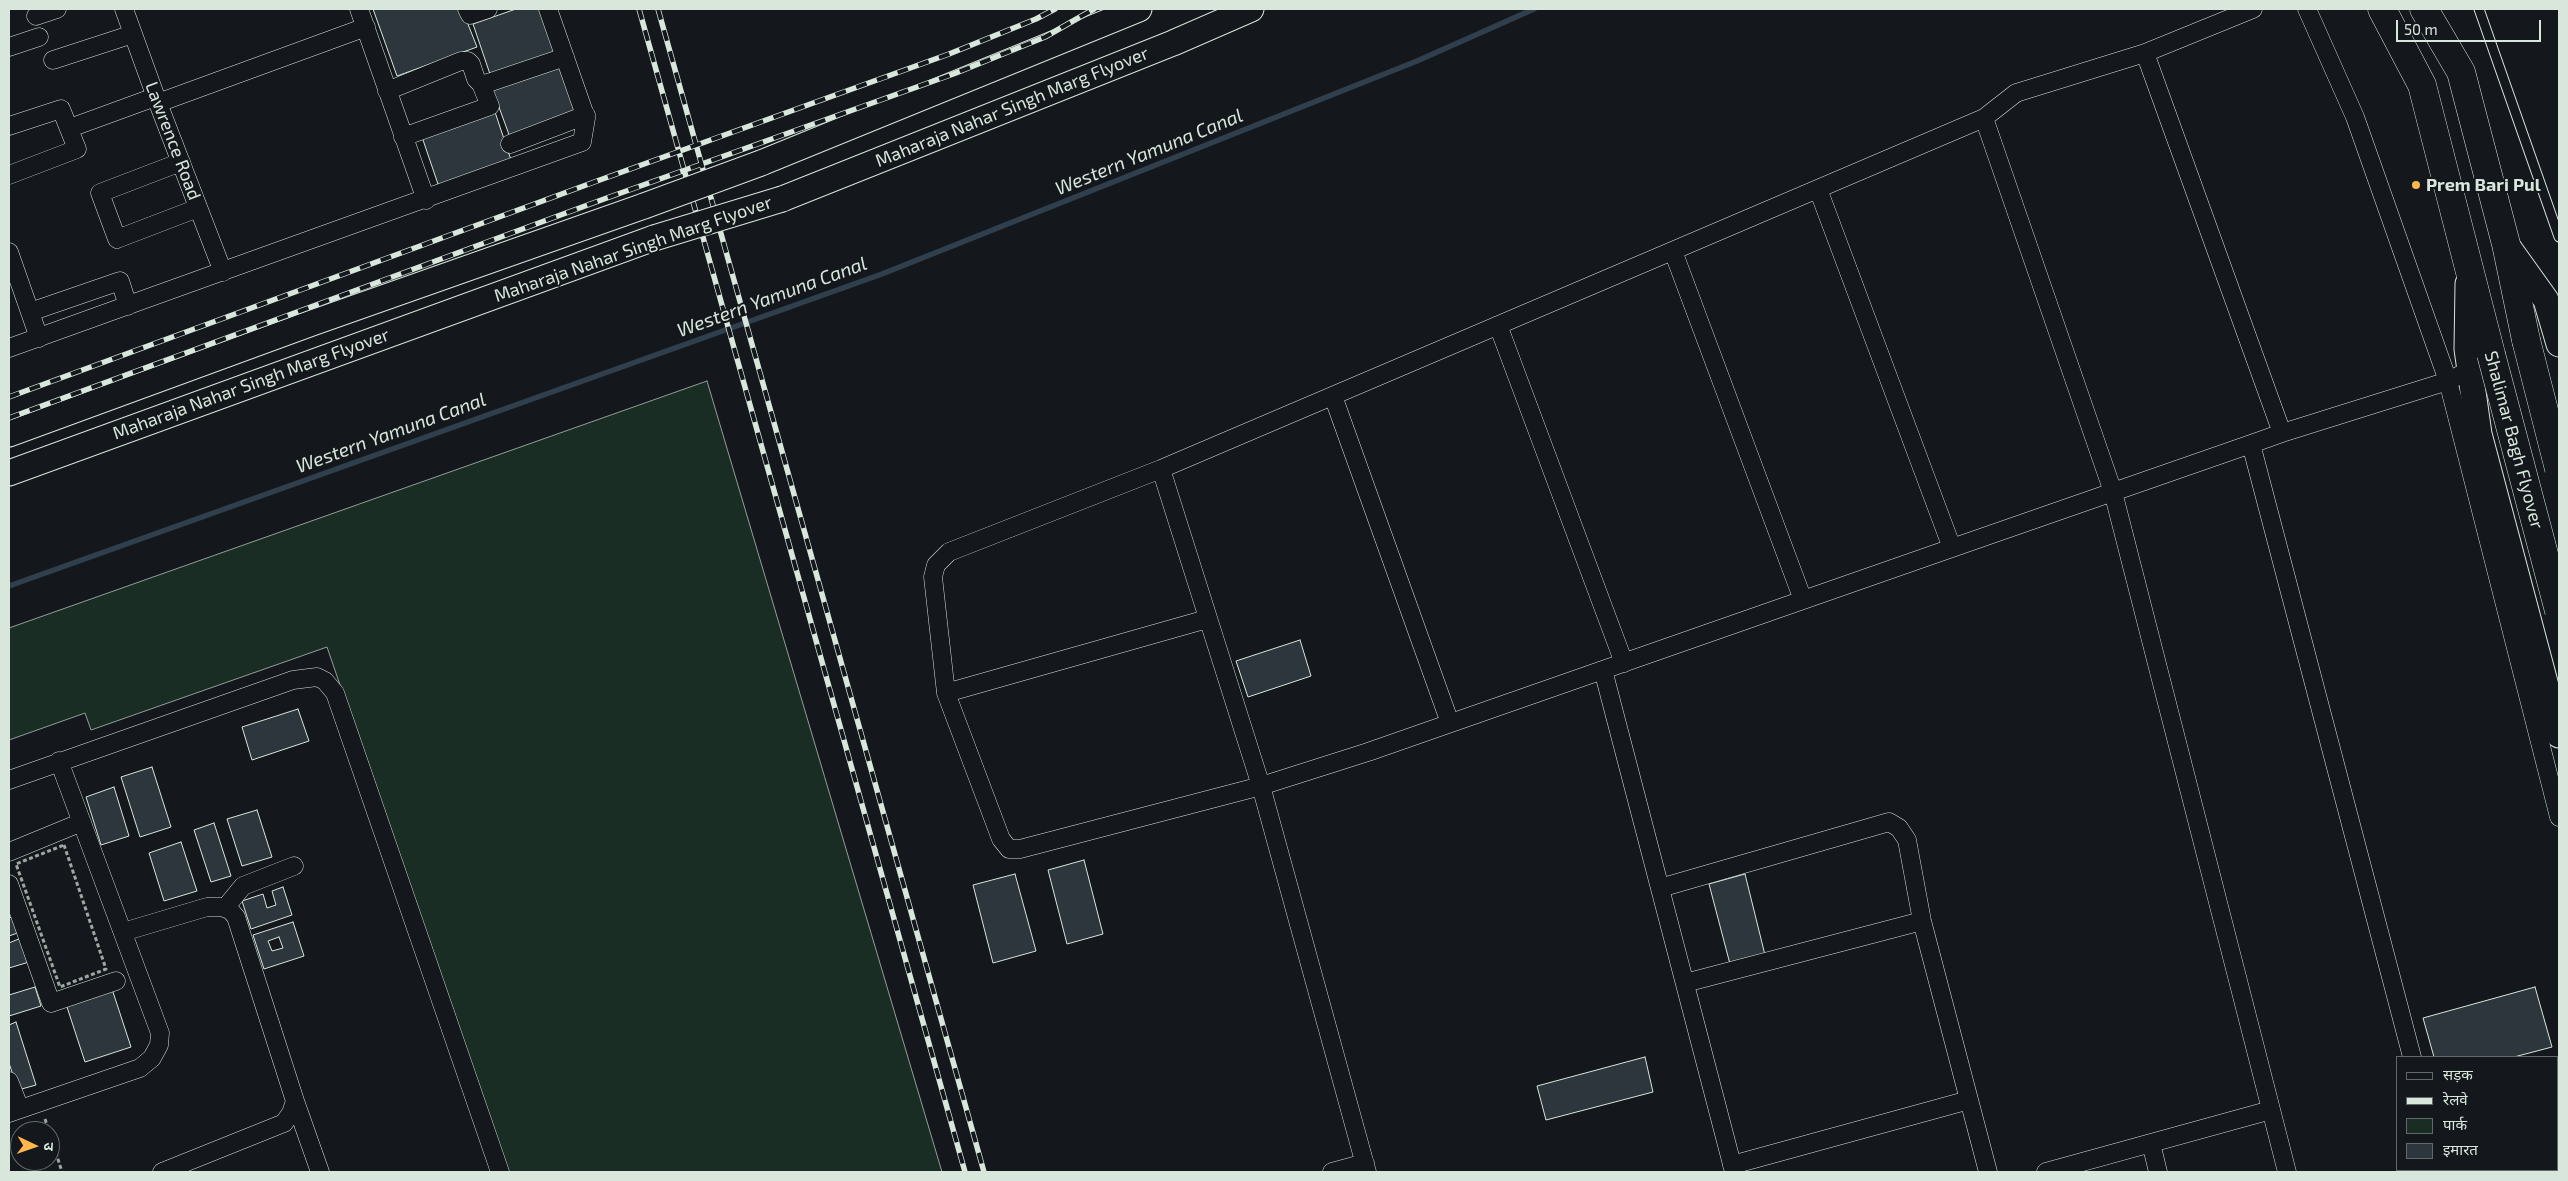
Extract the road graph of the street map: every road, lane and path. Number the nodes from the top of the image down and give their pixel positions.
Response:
1 (57, 9) edge
2 (124, 9) edge
3 (359, 9) edge
4 (467, 9) edge
5 (488, 9) edge
6 (548, 9) edge
7 (1139, 9) edge
8 (1251, 9) edge
9 (2252, 9) edge
10 (2306, 9) edge
11 (2382, 9) edge
12 (2424, 9) edge
13 (2479, 9) edge
14 (36, 16) dead end
15 (366, 27) junction
16 (133, 34) junction
17 (38, 37) dead end
18 (9, 48) edge
19 (2144, 53) junction
20 (565, 57) junction
21 (53, 60) dead end
22 (481, 84) junction
23 (387, 91) junction
24 (156, 100) junction
25 (586, 116) junction
26 (1984, 118) junction
27 (9, 126) edge
28 (70, 128) junction
29 (403, 137) junction
30 (510, 144) dead end
31 (180, 162) junction
32 (9, 175) edge
33 (1818, 189) junction
34 (426, 200) junction
35 (198, 208) junction
36 (2559, 237) edge
37 (2506, 244) junction
38 (1674, 251) junction
39 (9, 252) edge
40 (223, 272) junction
41 (128, 306) junction
42 (30, 312) junction
43 (1498, 325) junction
44 (39, 338) junction
45 (2559, 344) edge
46 (9, 348) edge
47 (2480, 362) junction
48 (2448, 381) junction
49 (1333, 396) junction
50 (2282, 433) junction
51 (9, 434) edge
52 (2251, 444) junction
53 (1161, 469) junction
54 (2559, 469) edge
55 (9, 473) edge
56 (2112, 492) junction
57 (1952, 548) junction
58 (1803, 600) junction
59 (2559, 611) edge
60 (1207, 619) junction
61 (1624, 663) junction
62 (1603, 670) junction
63 (946, 693) junction
64 (1450, 723) junction
65 (2559, 735) edge
66 (59, 761) junction
67 (9, 780) edge
68 (1261, 786) junction
69 (2559, 817) edge
70 (82, 822) junction
71 (9, 852) edge
72 (294, 866) dead end
73 (9, 884) edge
74 (1660, 888) junction
75 (226, 908) junction
76 (86, 915) joint
77 (1922, 921) junction
78 (123, 932) junction
79 (116, 981) dead end
80 (1685, 983) junction
81 (2412, 1056) edge
82 (9, 1081) edge
83 (1969, 1100) junction
84 (295, 1101) junction
85 (2271, 1110) junction
86 (14, 1111) edge
87 (2151, 1143) junction
88 (1366, 1168) edge
89 (1733, 1168) edge
90 (162, 1172) edge
91 (320, 1172) edge
92 (500, 1172) edge
93 (1332, 1172) edge
94 (1988, 1172) edge
95 (2046, 1172) edge
96 (2158, 1172) edge
97 (2287, 1172) edge

1 - 14 street
2 - 16 street, Lawrence Road
3 - 15 street
4 - 5 street
6 - 20 street
7 - 51 main road, Maharaja Nahar Singh Marg Flyover, bridge
8 - 55 main road, Maharaja Nahar Singh Marg Flyover, bridge
9 - 19 street
10 - 48 street
11 - 47 main road, Shalimar Bagh Flyover
12 - 37 main road, Shalimar Bagh Flyover
13 - 36 lane
15 - 23 street
15 - 24 street
16 - 21 street
16 - 24 street, Lawrence Road
17 - 18 street
19 - 26 street
19 - 50 street
20 - 22 street
20 - 25 street
22 - 23 street
22 - 29 street
23 - 29 street
24 - 28 street
24 - 31 street, Lawrence Road
25 - 30 street
25 - 34 street
26 - 33 street
26 - 56 street
27 - 28 street
28 - 32 street
29 - 34 street
31 - 35 street, Lawrence Road
31 - 35 street
33 - 38 street
33 - 57 street
34 - 40 street
35 - 40 street, Lawrence Road
37 - 45 main road
37 - 54 main road, Shalimar Bagh Flyover, bridge
38 - 43 street
38 - 58 street
39 - 42 street
40 - 41 street
41 - 42 street
41 - 44 street
42 - 44 street
43 - 49 street
43 - 61 street
44 - 46 street
47 - 48 street
47 - 59 main road, Shalimar Bagh Flyover, bridge
47 - 65 main road
48 - 50 street
48 - 69 street
49 - 53 street
49 - 64 street
50 - 52 street
52 - 56 street
52 - 81 street
53 - 60 street
53 - 63 street
56 - 57 street
56 - 85 street
57 - 58 street
58 - 61 street
60 - 63 street
60 - 68 street
61 - 62 street
62 - 64 street
62 - 74 street
63 - 68 street
64 - 68 street
66 - 67 street
66 - 70 street
66 - 92 street
68 - 88 street
70 - 71 street
70 - 78 street
72 - 75 street
73 - 79 street
74 - 77 street
74 - 80 street
75 - 78 street
75 - 84 street
76 - 76 path
77 - 80 street
77 - 83 street
78 - 86 street
80 - 89 street
82 - 86 street
83 - 89 street
83 - 94 street
84 - 90 street
84 - 91 street
85 - 87 street
85 - 97 street
87 - 95 street
87 - 96 street
88 - 93 street

